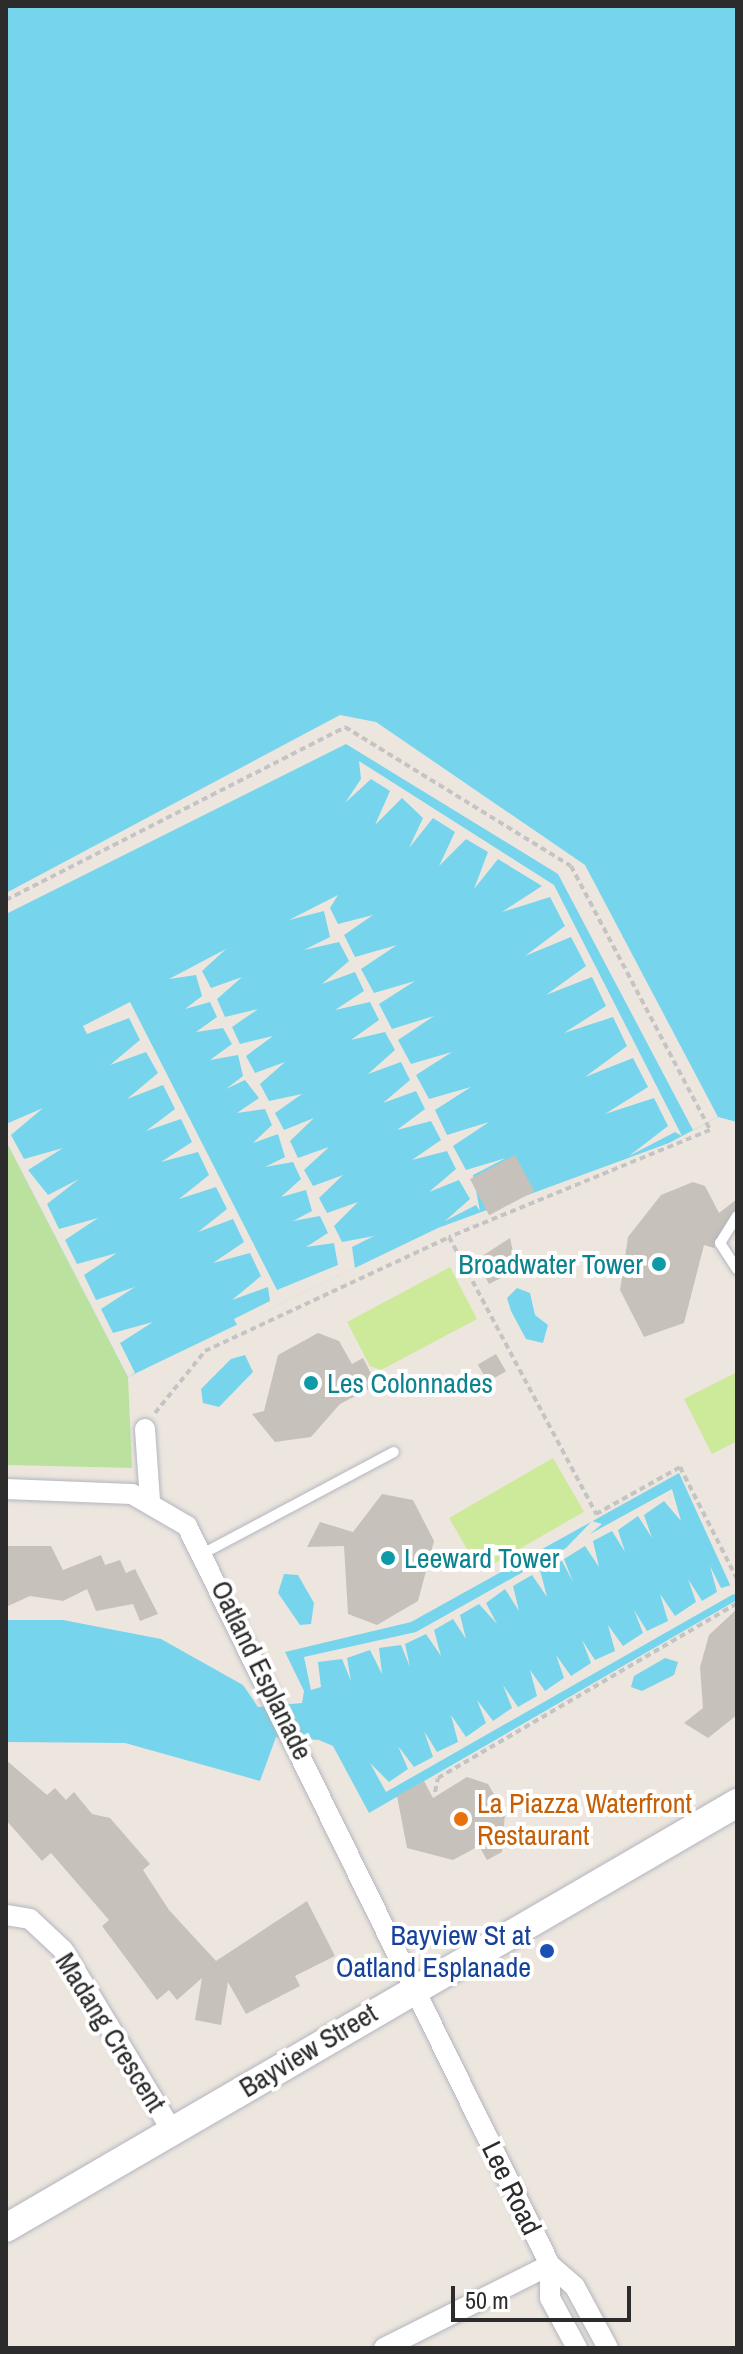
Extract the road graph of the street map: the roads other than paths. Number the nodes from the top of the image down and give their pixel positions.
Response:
1 (737, 1216) edge
2 (737, 1269) edge
3 (145, 1429) road end
4 (394, 1452) dead end
5 (6, 1489) edge
6 (150, 1500) junction
7 (204, 1553) junction
8 (737, 1803) edge
9 (6, 1915) edge
10 (413, 1988) junction
11 (173, 2132) junction
12 (6, 2228) edge
13 (550, 2265) junction
14 (384, 2348) edge
15 (577, 2348) edge
16 (608, 2348) edge

1 - 2 lane
3 - 6 street
4 - 7 lane
5 - 6 street
6 - 7 street, Oatland Esplanade
7 - 10 street, Oatland Esplanade
8 - 10 main road, Bayview Street
9 - 11 street, Madang Crescent
10 - 11 main road, Bayview Street
10 - 13 street, Lee Road
11 - 12 main road, Bayview Street
13 - 14 street, Lee Road
13 - 15 street
13 - 16 street

